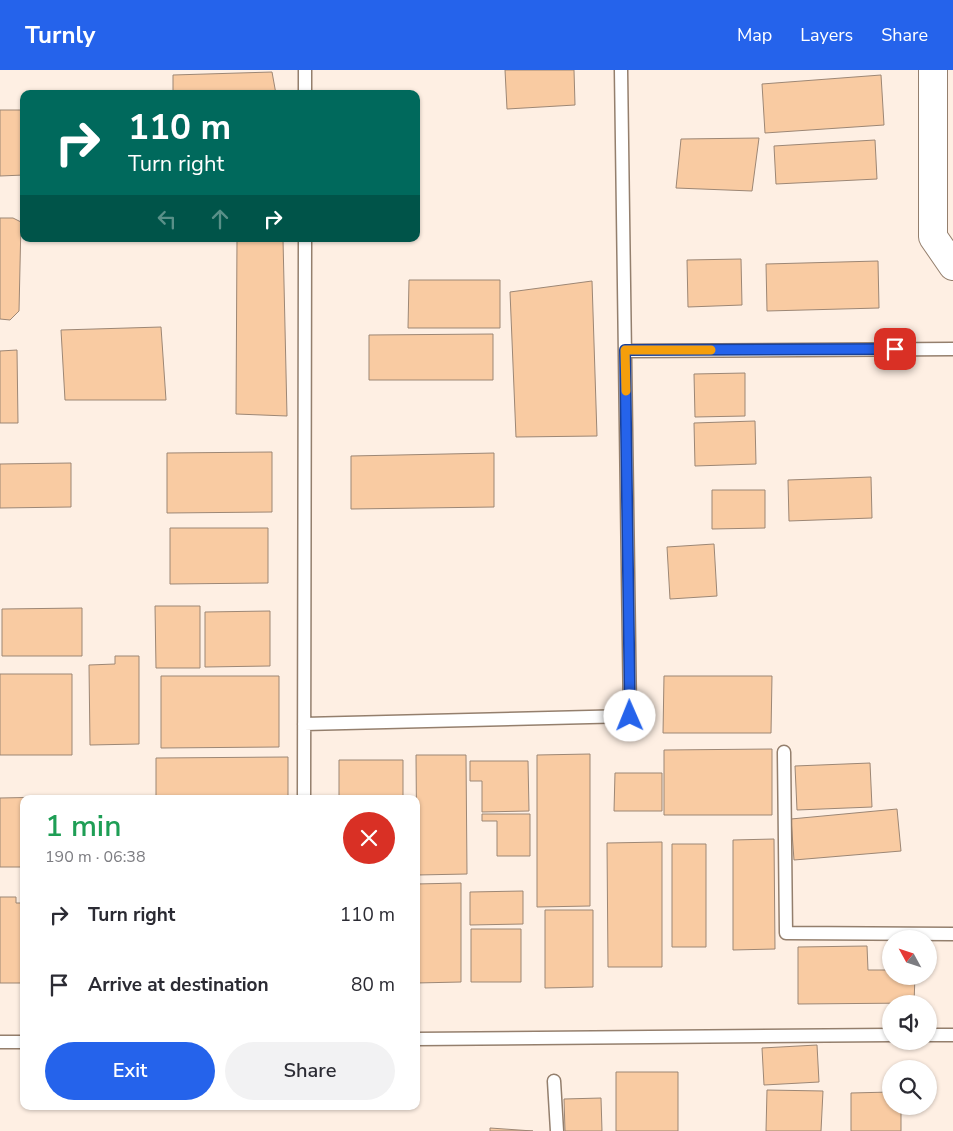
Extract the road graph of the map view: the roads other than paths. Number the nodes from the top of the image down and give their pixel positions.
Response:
1 (305, 70) edge
2 (621, 70) edge
3 (934, 70) edge
4 (305, 90) edge
5 (305, 242) edge
6 (953, 266) edge
7 (953, 349) edge
8 (625, 350) junction
9 (304, 724) junction
10 (784, 752) dead end
11 (304, 795) edge
12 (953, 934) edge
13 (882, 1035) edge
14 (937, 1035) edge
15 (953, 1035) edge
16 (420, 1039) edge
17 (0, 1042) edge
18 (20, 1042) edge
19 (554, 1081) dead end
20 (557, 1131) edge

1 - 4 lane
2 - 8 lane
3 - 6 street
5 - 9 lane
7 - 8 lane
8 - 9 lane
9 - 11 lane
10 - 12 lane
13 - 16 lane
14 - 15 lane
17 - 18 lane
19 - 20 lane

